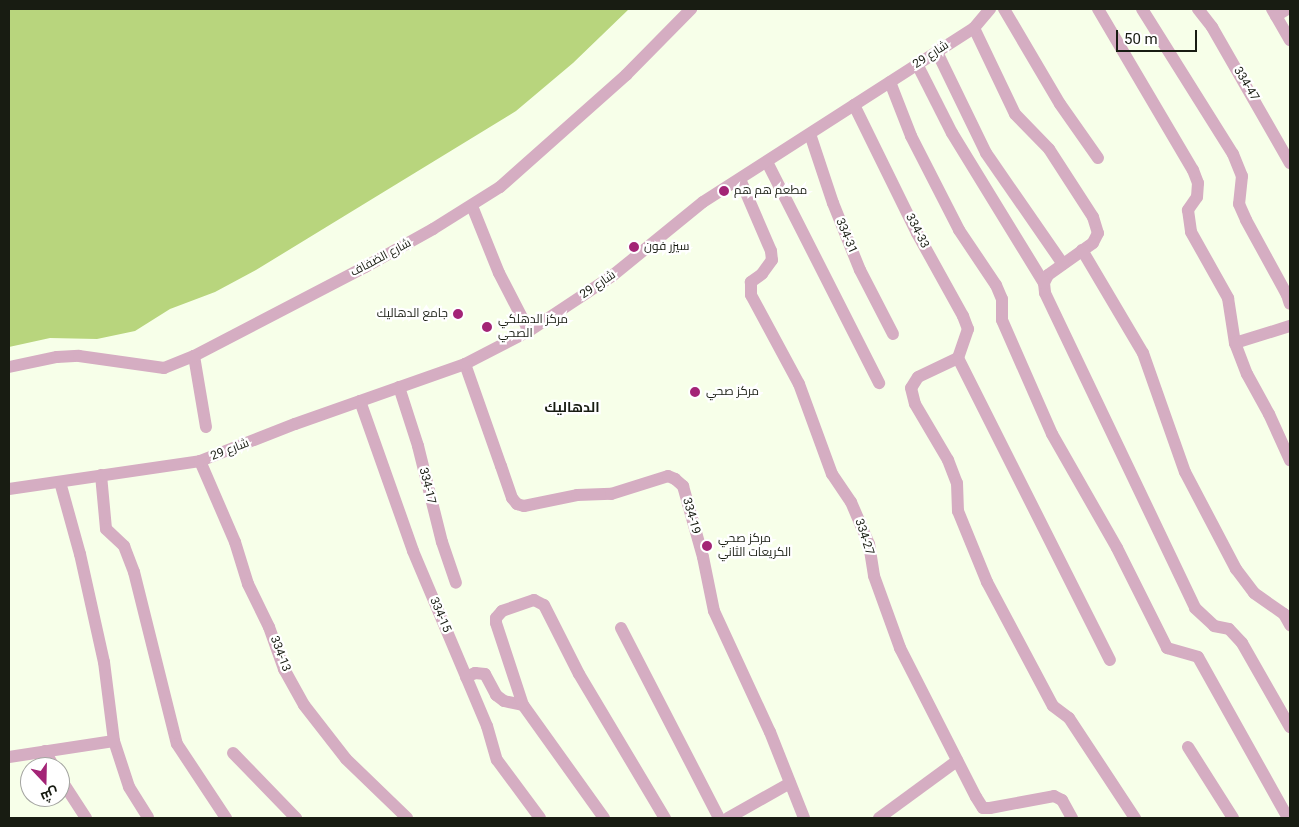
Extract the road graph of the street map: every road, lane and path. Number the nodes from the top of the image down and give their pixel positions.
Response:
1 (691, 9) edge
2 (990, 9) edge
3 (1004, 9) edge
4 (1098, 9) edge
5 (1142, 9) edge
6 (1198, 9) edge
7 (1278, 11) edge
8 (974, 28) junction
9 (1290, 40) edge
10 (936, 52) junction
11 (917, 64) junction
12 (890, 82) junction
13 (854, 105) junction
14 (810, 134) junction
15 (1098, 158) dead end
16 (767, 162) junction
17 (1290, 163) edge
18 (740, 179) junction
19 (472, 206) junction
20 (1082, 250) junction
21 (1063, 264) junction
22 (1044, 283) junction
23 (1290, 304) edge
24 (1290, 326) edge
25 (529, 331) junction
26 (893, 334) dead end
27 (1235, 343) junction
28 (194, 356) junction
29 (958, 358) junction
30 (465, 364) junction
31 (9, 367) edge
32 (879, 383) dead end
33 (399, 387) junction
34 (360, 401) junction
35 (206, 427) dead end
36 (1290, 460) edge
37 (200, 461) junction
38 (100, 475) junction
39 (60, 482) junction
40 (9, 489) edge
41 (456, 583) dead end
42 (1290, 625) edge
43 (620, 628) dead end
44 (1110, 660) dead end
45 (466, 677) junction
46 (523, 705) junction
47 (1290, 727) edge
48 (114, 740) junction
49 (1188, 747) dead end
50 (45, 751) junction
51 (233, 753) dead end
52 (9, 756) edge
53 (48, 757) edge
54 (957, 761) junction
55 (790, 783) junction
56 (70, 793) edge
57 (86, 818) edge
58 (148, 818) edge
59 (226, 818) edge
60 (296, 818) edge
61 (407, 818) edge
62 (540, 818) edge
63 (604, 818) edge
64 (665, 818) edge
65 (719, 818) edge
66 (728, 818) edge
67 (804, 818) edge
68 (879, 818) edge
69 (1072, 818) edge
70 (1135, 818) edge
71 (1233, 818) edge
72 (1288, 818) edge

1 - 19 street, شارع الضفاف
2 - 8 street, شارع 29
3 - 15 street
4 - 27 street
5 - 23 street
6 - 17 street, 334-47
7 - 9 street
8 - 10 street, شارع 29
8 - 20 street
10 - 11 street, شارع 29
10 - 21 street
11 - 12 street, شارع 29
11 - 22 street
12 - 13 street, شارع 29
12 - 72 street
13 - 14 street, شارع 29
13 - 29 street, 334-33
14 - 16 street, شارع 29
14 - 26 street, 334-31
16 - 18 street, شارع 29
16 - 32 street
18 - 25 street, شارع 29
18 - 54 street, 334-27
19 - 25 street
19 - 28 street, شارع الضفاف
20 - 21 street
20 - 42 street
21 - 22 street
22 - 47 street
24 - 27 street
25 - 30 street, شارع 29
27 - 36 street
28 - 31 street, شارع الضفاف
28 - 35 street
29 - 44 street
29 - 70 street
30 - 33 street, شارع 29
30 - 55 street, 334-19
33 - 34 street, شارع 29
33 - 41 street, 334-17
34 - 37 street, شارع 29
34 - 45 street, 334-15
37 - 38 street, شارع 29
37 - 61 street, 334-13
38 - 39 street, شارع 29
38 - 59 street
39 - 40 street, شارع 29
39 - 48 street
43 - 65 street
45 - 46 street
45 - 62 street, 334-15
46 - 63 street
46 - 64 street
48 - 50 street
48 - 58 street
49 - 71 street
50 - 52 street
50 - 53 street
51 - 60 street
54 - 68 street
54 - 69 street, 334-27
55 - 66 street
55 - 67 street, 334-19
56 - 57 street

